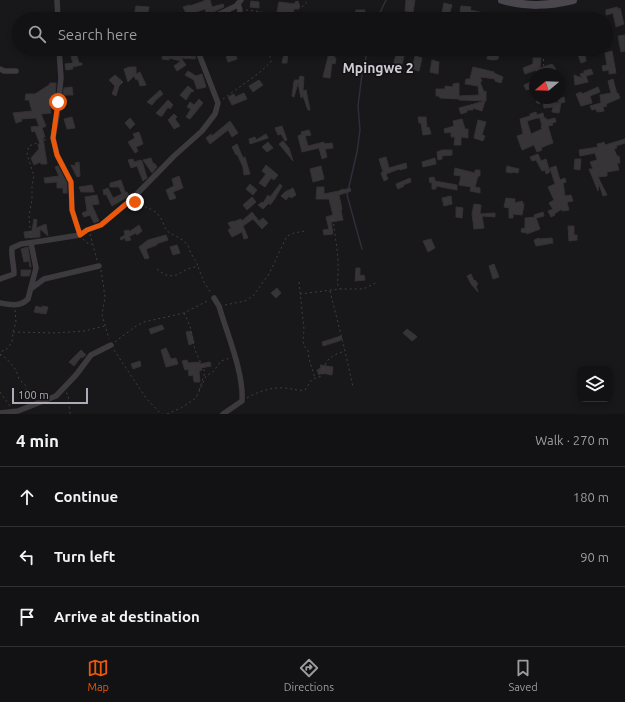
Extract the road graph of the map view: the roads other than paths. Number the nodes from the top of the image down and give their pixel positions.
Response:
1 (57, 0) edge
2 (502, 0) edge
3 (573, 0) edge
4 (240, 5) edge
5 (58, 12) edge
6 (224, 12) edge
7 (59, 56) edge
8 (200, 56) edge
9 (0, 69) edge
10 (16, 71) dead end
11 (80, 235) junction
12 (31, 243) junction
13 (99, 266) road end
14 (0, 279) edge
15 (32, 288) junction
16 (214, 298) road end
17 (0, 303) edge
18 (111, 345) road end
19 (0, 413) edge
20 (223, 414) edge

1 - 5 street
2 - 3 street
4 - 6 street
7 - 11 street
8 - 11 street
9 - 10 street
11 - 12 street
12 - 14 street
12 - 15 street
13 - 15 street
15 - 17 street
16 - 20 street
18 - 19 street

